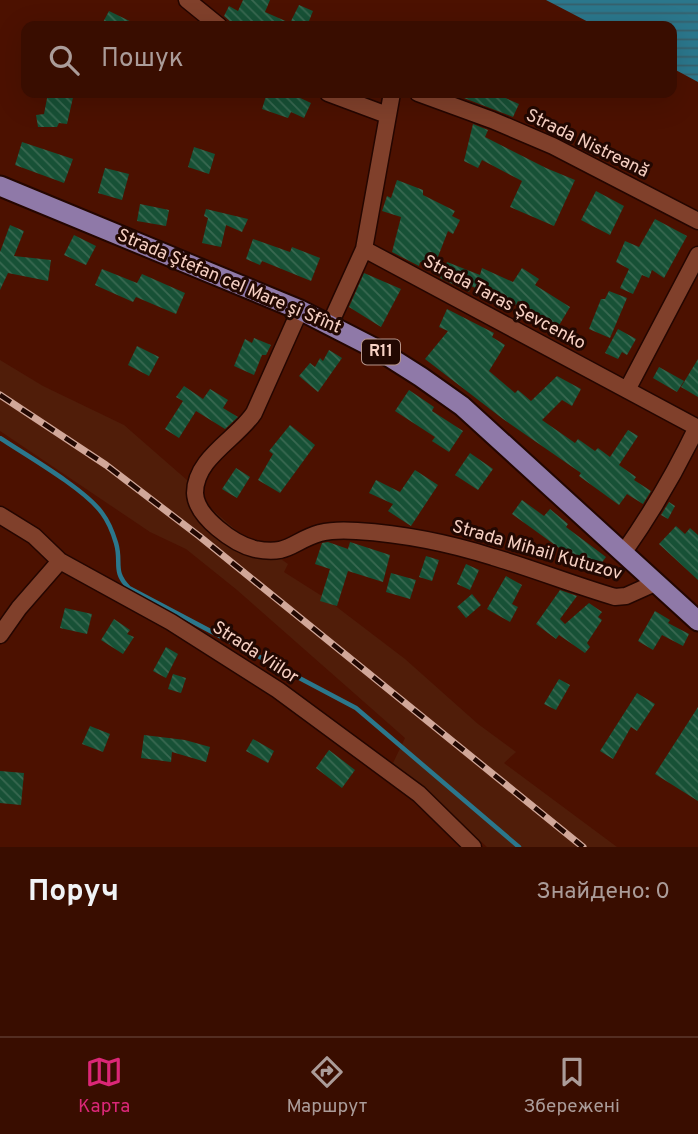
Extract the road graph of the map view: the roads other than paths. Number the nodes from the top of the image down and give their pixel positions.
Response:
1 (187, 0) edge
2 (213, 21) edge
3 (341, 98) edge
4 (391, 98) edge
5 (432, 98) edge
6 (387, 115) junction
7 (0, 186) edge
8 (698, 221) edge
9 (364, 249) junction
10 (698, 255) edge
11 (300, 310) junction
12 (330, 324) junction
13 (627, 390) junction
14 (697, 427) edge
15 (0, 515) edge
16 (624, 552) junction
17 (60, 561) junction
18 (655, 583) junction
19 (698, 621) edge
20 (0, 635) edge
21 (473, 847) edge

1 - 2 street
3 - 6 street
4 - 6 street
5 - 8 street, Strada Nistreană
6 - 9 street
7 - 11 main road, Strada Ştefan cel Mare şi Sfînt / R11
9 - 12 street
9 - 13 street, Strada Taras Șevcenko
10 - 13 street
11 - 12 main road, Strada Ştefan cel Mare şi Sfînt / R11
11 - 18 street, Strada Mihail Kutuzov
12 - 16 main road, Strada Ştefan cel Mare şi Sfînt / R11
13 - 14 street, Strada Taras Șevcenko
14 - 16 street, Strada Taras Șevcenko
15 - 17 street, Strada Viilor
16 - 18 main road, Strada Ştefan cel Mare şi Sfînt / R11
17 - 20 street
17 - 21 street, Strada Viilor
18 - 19 main road, Strada Ştefan cel Mare şi Sfînt / R11

